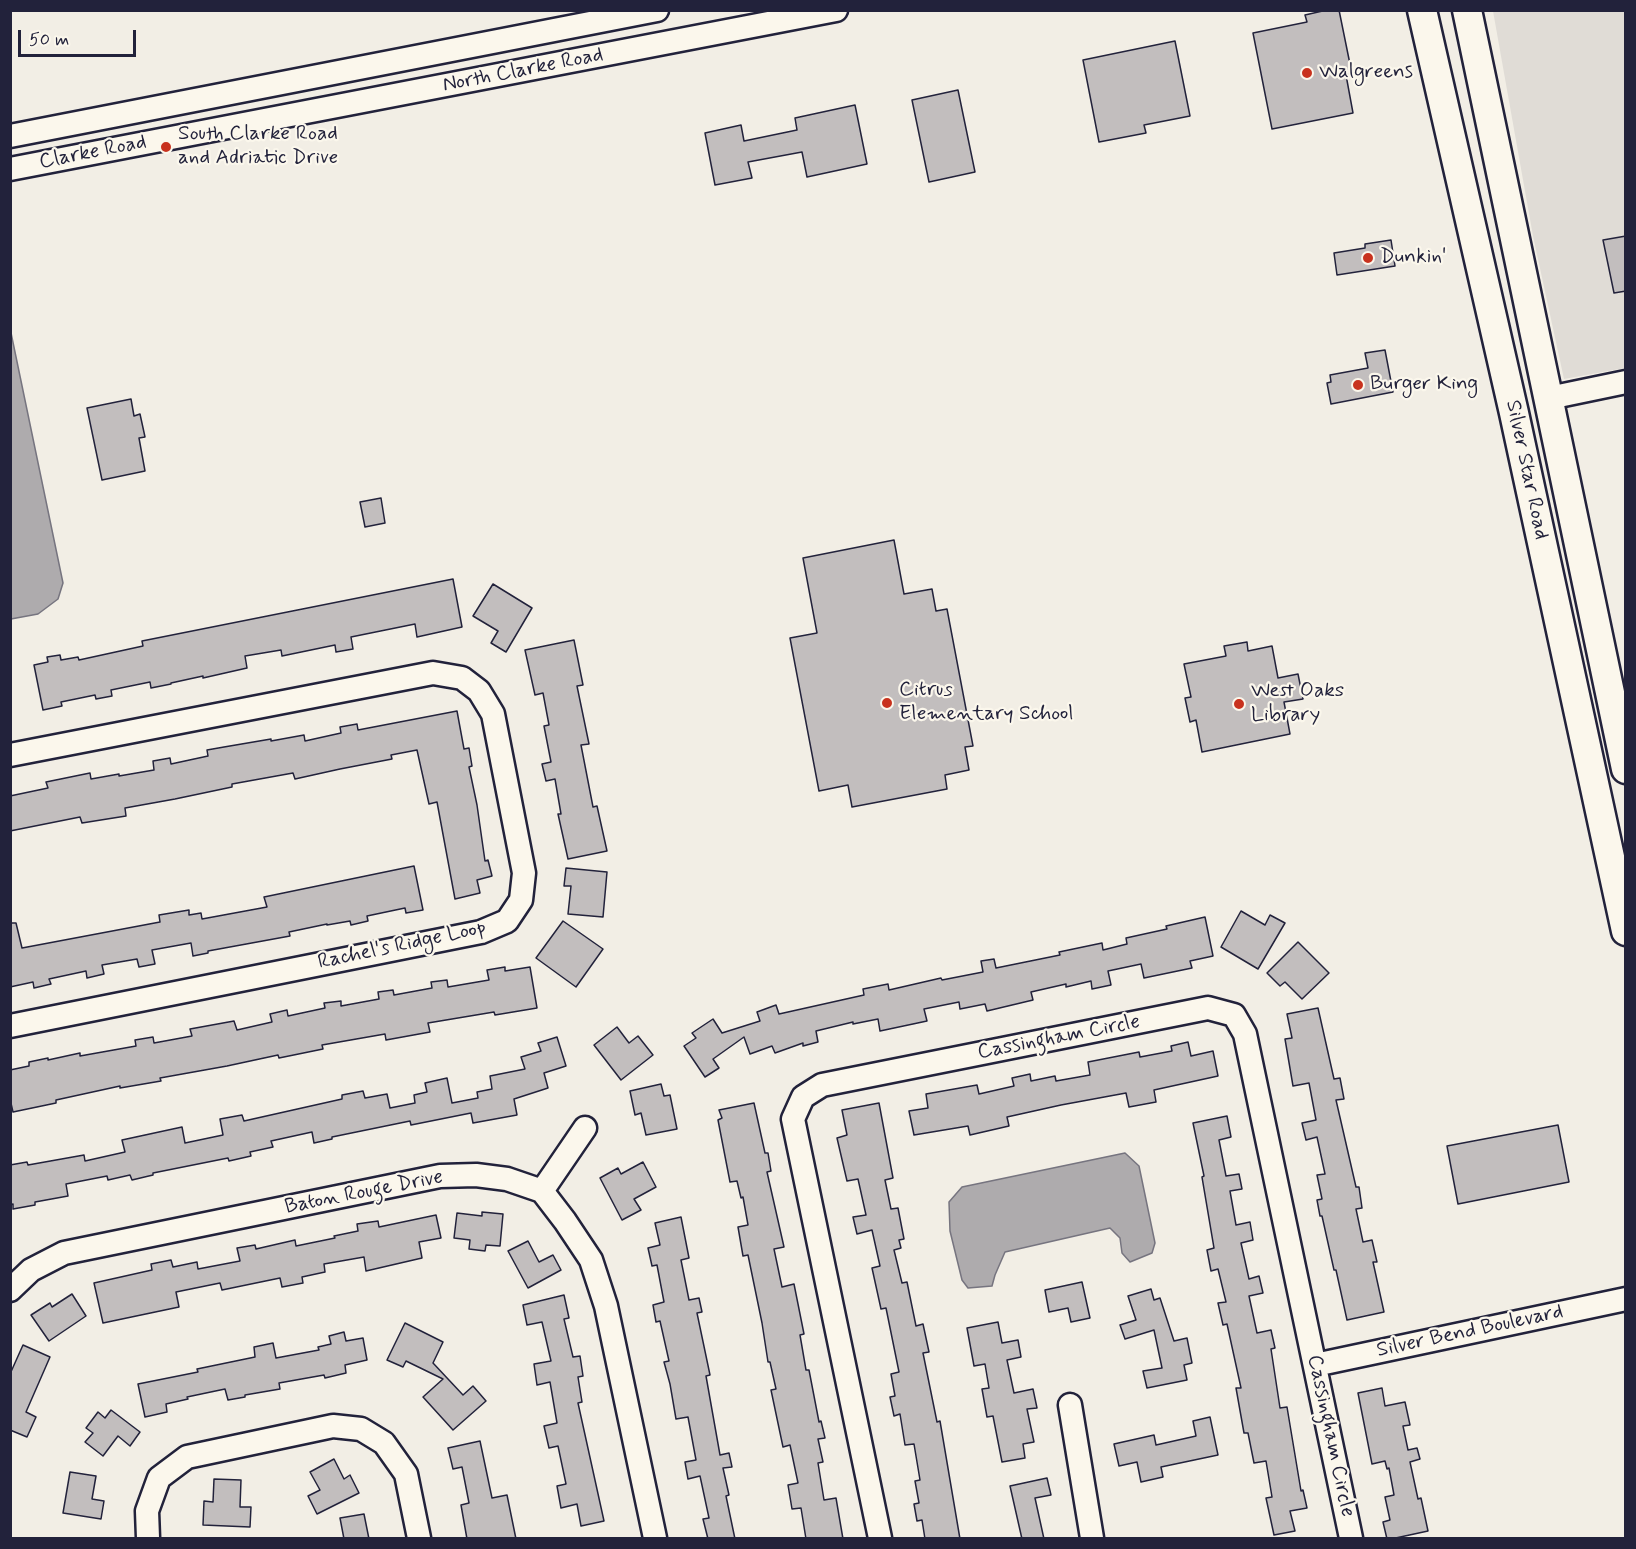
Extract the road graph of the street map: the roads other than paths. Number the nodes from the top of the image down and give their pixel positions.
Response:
1 (657, 10) edge
2 (836, 10) edge
3 (1422, 10) edge
4 (1467, 10) edge
5 (209, 98) junction
6 (210, 131) junction
7 (10, 136) edge
8 (10, 169) edge
9 (1626, 382) edge
10 (1549, 398) junction
11 (1514, 413) junction
12 (1611, 696) junction
13 (10, 755) edge
14 (1626, 769) edge
15 (1626, 931) edge
16 (10, 1026) edge
17 (585, 1128) dead end
18 (542, 1191) junction
19 (10, 1290) edge
20 (1626, 1299) edge
21 (1316, 1365) junction
22 (1071, 1405) dead end
23 (148, 1539) edge
24 (419, 1539) edge
25 (655, 1539) edge
26 (880, 1539) edge
27 (1092, 1539) edge
28 (1352, 1539) edge

1 - 5 street, North Clarke Road
2 - 6 street, North Clarke Road
3 - 11 main road, Silver Star Road
4 - 10 main road, Silver Star Road
5 - 6 street
5 - 7 street, Clarke Road
6 - 8 street, Clarke Road
9 - 10 street
10 - 12 main road, Silver Star Road
11 - 12 main road
11 - 15 main road, Silver Star Road
12 - 14 main road, Silver Star Road
13 - 16 street, Rachel's Ridge Loop
17 - 18 street
18 - 19 street, Baton Rouge Drive
18 - 25 street
20 - 21 street, Silver Bend Boulevard
21 - 26 street, Cassingham Circle
21 - 28 street, Cassingham Circle
22 - 27 street
23 - 24 street

